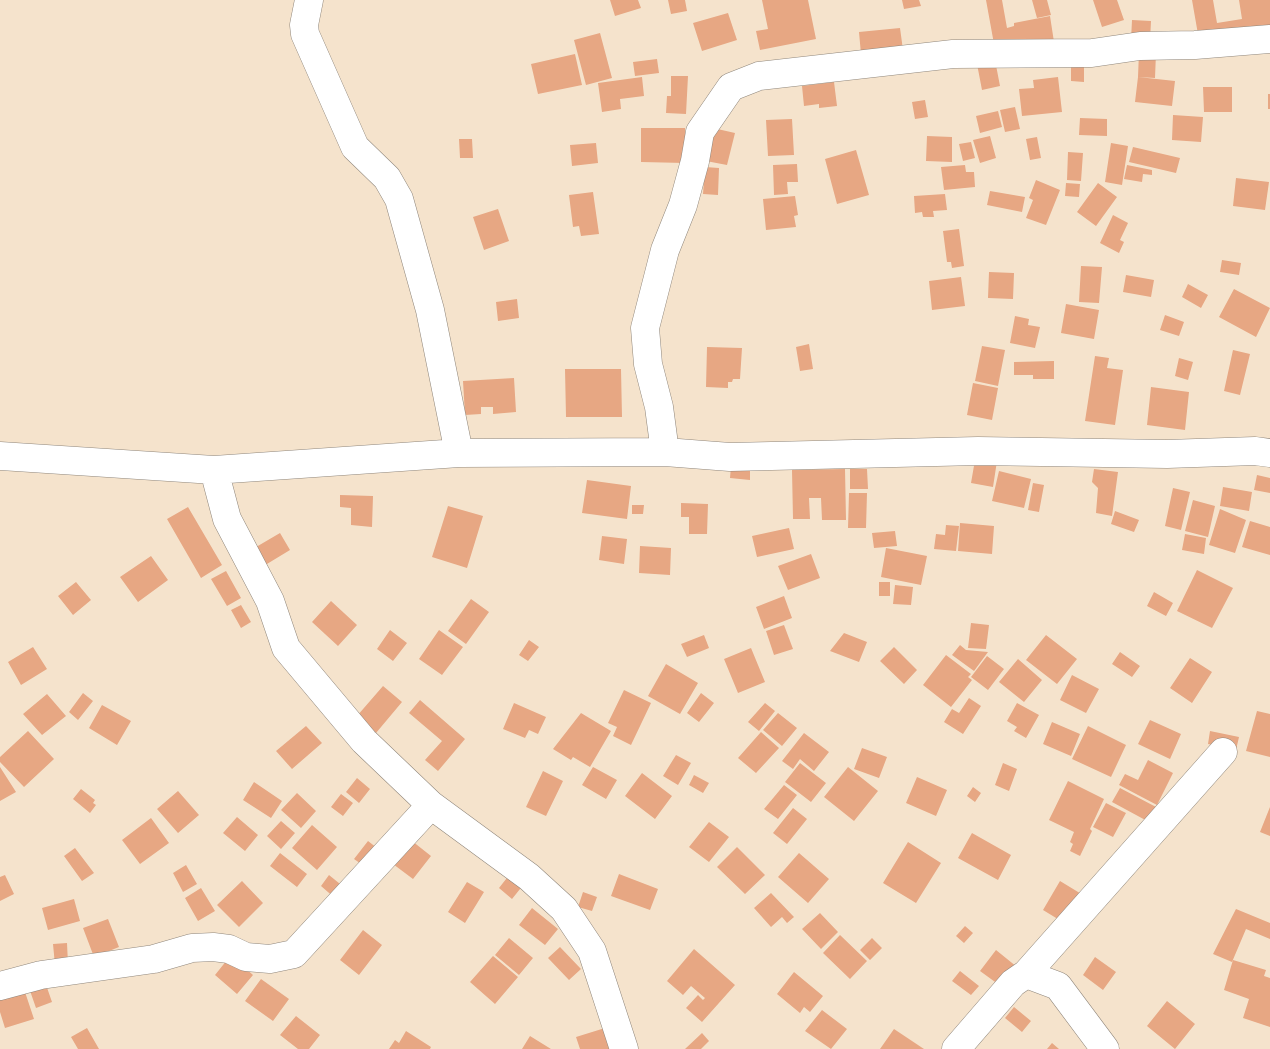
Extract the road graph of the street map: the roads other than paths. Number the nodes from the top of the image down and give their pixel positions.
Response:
1 (310, 0) edge
2 (1270, 39) edge
3 (665, 452) junction
4 (459, 453) junction
5 (1270, 453) edge
6 (0, 456) edge
7 (214, 470) junction
8 (1223, 752) dead end
9 (430, 805) junction
10 (1026, 974) junction
11 (0, 986) edge
12 (624, 1049) edge
13 (956, 1049) edge
14 (1105, 1049) edge

1 - 4 street
2 - 3 street
3 - 4 street
3 - 5 street
4 - 7 street
6 - 7 street
7 - 9 street
8 - 10 street
9 - 11 street
9 - 12 street
10 - 13 street
10 - 14 street

